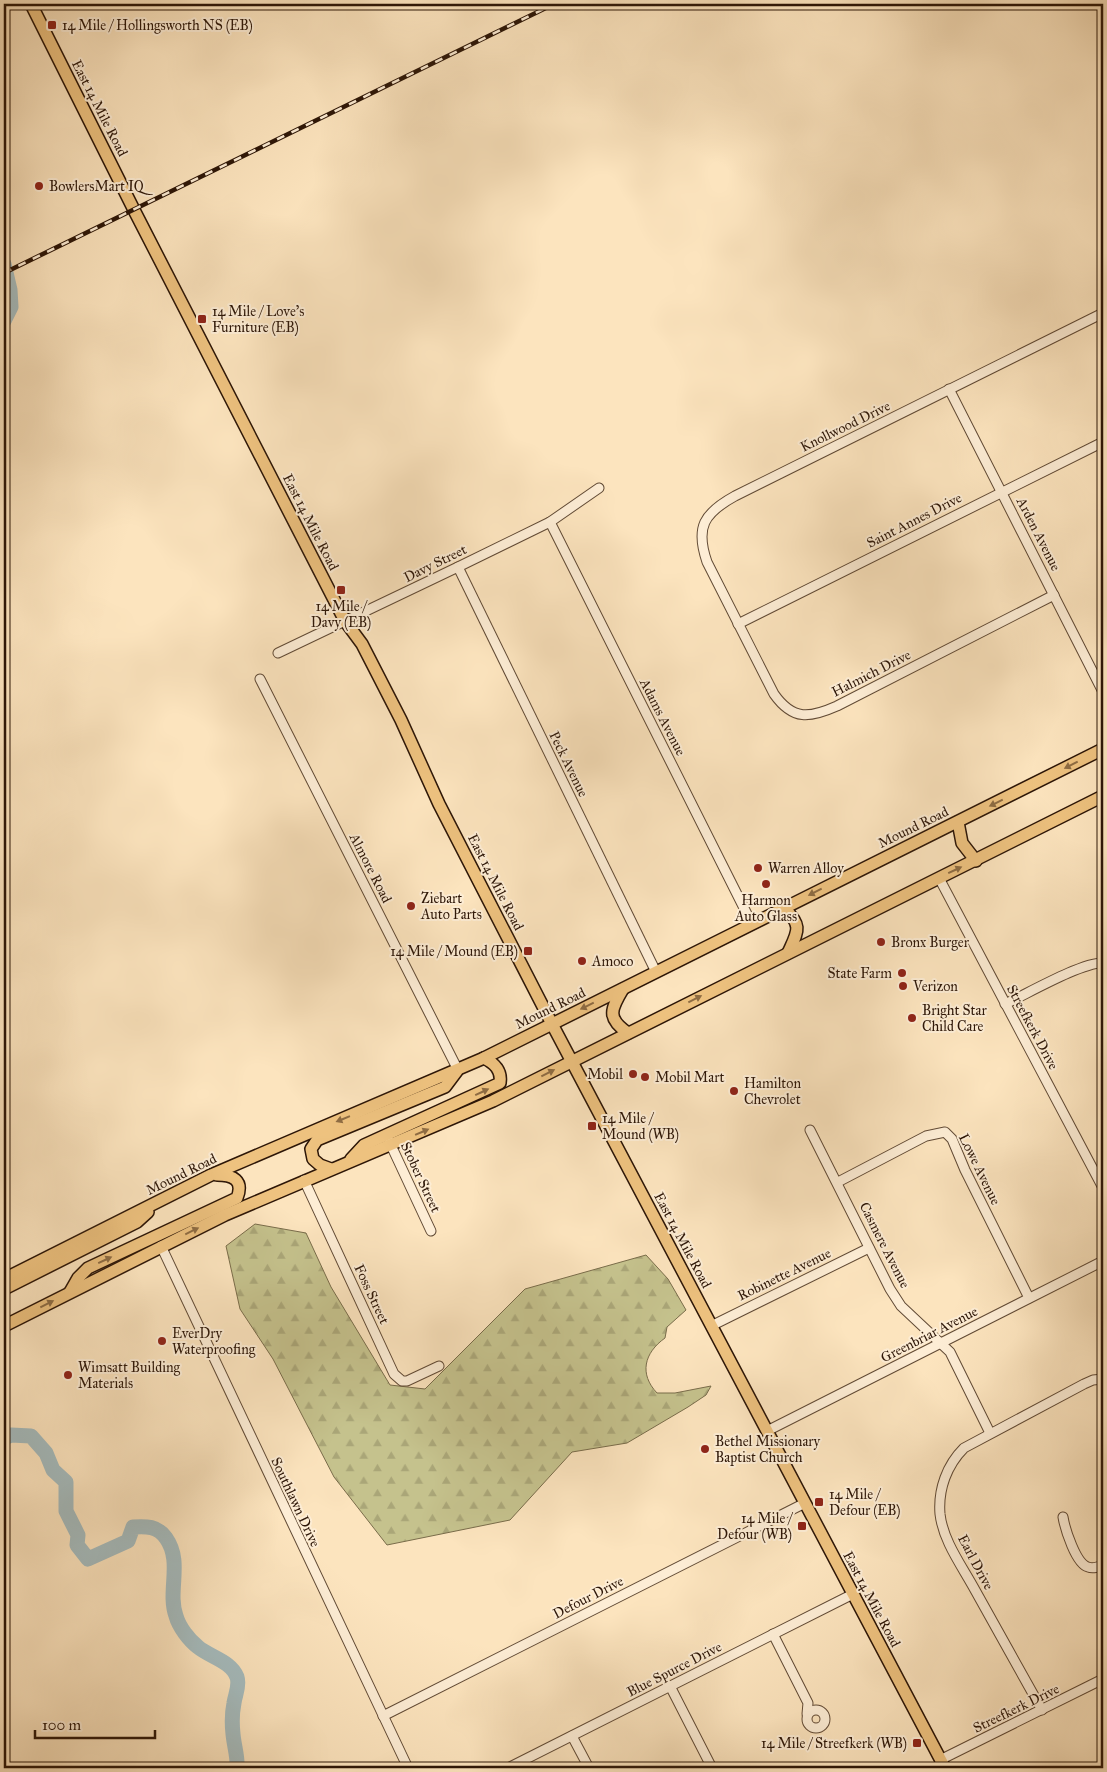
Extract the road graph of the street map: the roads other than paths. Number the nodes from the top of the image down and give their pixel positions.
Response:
1 (31, 4) edge
2 (1103, 313) edge
3 (949, 390) junction
4 (1103, 442) edge
5 (599, 488) dead end
6 (1002, 492) junction
7 (550, 522) junction
8 (458, 567) junction
9 (1054, 595) junction
10 (345, 621) junction
11 (738, 624) junction
12 (278, 653) dead end
13 (260, 679) dead end
14 (1103, 692) edge
15 (1103, 749) edge
16 (1103, 796) edge
17 (958, 822) junction
18 (976, 861) junction
19 (939, 878) junction
20 (784, 908) junction
21 (752, 924) junction
22 (788, 953) junction
23 (1103, 962) edge
24 (656, 972) junction
25 (623, 989) junction
26 (1005, 1004) junction
27 (552, 1024) junction
28 (628, 1032) junction
29 (484, 1058) junction
30 (572, 1060) junction
31 (458, 1070) junction
32 (810, 1130) dead end
33 (389, 1140) junction
34 (331, 1169) junction
35 (211, 1175) junction
36 (304, 1180) junction
37 (838, 1182) junction
38 (1103, 1188) edge
39 (160, 1201) junction
40 (431, 1231) dead end
41 (161, 1246) junction
42 (869, 1248) junction
43 (1103, 1261) edge
44 (4, 1279) edge
45 (4, 1289) edge
46 (70, 1292) junction
47 (1029, 1298) junction
48 (4, 1326) edge
49 (711, 1326) junction
50 (941, 1344) junction
51 (439, 1366) dead end
52 (1103, 1379) edge
53 (767, 1431) junction
54 (990, 1433) junction
55 (805, 1503) junction
56 (1062, 1518) dead end
57 (1103, 1565) edge
58 (853, 1594) junction
59 (773, 1634) junction
60 (1103, 1679) edge
61 (670, 1686) junction
62 (808, 1702) junction
63 (817, 1709) junction
64 (1042, 1710) junction
65 (807, 1714) junction
66 (383, 1716) junction
67 (572, 1736) junction
68 (942, 1764) edge
69 (408, 1768) edge
70 (508, 1768) edge
71 (589, 1768) edge
72 (712, 1768) edge

1 - 10 main road, East 14 Mile Road
2 - 3 street, Knollwood Drive
3 - 6 street, Arden Avenue
3 - 11 street, Knollwood Drive
4 - 6 street, Saint Annes Drive
5 - 7 street, Davy Street
6 - 9 street, Arden Avenue
6 - 11 street, Saint Annes Drive
7 - 8 street, Davy Street
7 - 21 street, Adams Avenue
8 - 10 street, Davy Street
8 - 24 street, Peck Avenue
9 - 11 street, Halmich Drive
9 - 14 street, Arden Avenue
10 - 12 street, Davy Street
10 - 27 main road, East 14 Mile Road
13 - 31 street, Almore Road
15 -> 17 main road, Mound Road
16 - 18 main road
17 - 18 main road
17 -> 20 main road, Mound Road
19 -> 18 main road
19 - 22 main road
19 - 26 street, Streefkerk Drive
20 - 21 main road, Mound Road
20 - 22 main road
21 - 24 main road, Mound Road
28 -> 22 main road
23 - 26 street
24 - 25 main road, Mound Road
25 -> 27 main road, Mound Road
25 - 28 main road
26 - 38 street, Streefkerk Drive
27 - 29 main road, Mound Road
27 - 30 main road, East 14 Mile Road
28 - 30 main road
29 - 31 main road, Mound Road
33 -> 29 main road
33 -> 30 main road
30 - 49 main road, East 14 Mile Road
31 - 34 main road
31 -> 35 main road, Mound Road
32 - 37 street, Casmere Avenue
33 - 34 main road
33 - 40 street, Stober Street
34 - 36 main road
35 - 39 main road, Mound Road
46 -> 35 main road
41 -> 36 main road
36 - 51 street, Foss Street
37 - 42 street, Casmere Avenue
37 - 47 street, Lowe Avenue
39 - 44 main road, Mound Road
39 - 45 main road
41 - 46 main road
41 - 66 street, Southlawn Drive
42 - 49 street, Robinette Avenue
42 - 50 street, Casmere Avenue
43 - 47 street, Greenbriar Avenue
48 -> 46 main road
47 - 50 street, Greenbriar Avenue
49 - 53 main road, East 14 Mile Road
50 - 53 street, Greenbriar Avenue
50 - 54 street, Casmere Avenue
52 - 54 street
53 - 55 main road, East 14 Mile Road
54 - 64 street, Earl Drive
55 - 58 main road, East 14 Mile Road
55 - 66 street, Defour Drive
56 - 57 street
58 - 59 street, Blue Spurce Drive
58 - 68 main road, East 14 Mile Road
59 - 61 street, Blue Spurce Drive
59 - 62 street
60 - 64 street, Streefkerk Drive
61 - 67 street, Blue Spurce Drive
61 - 72 street
62 - 63 street
62 - 65 street
63 - 65 street
63 - 65 street
64 - 68 street, Streefkerk Drive
66 - 69 street, Southlawn Drive
67 - 70 street, Blue Spurce Drive
67 - 71 street

